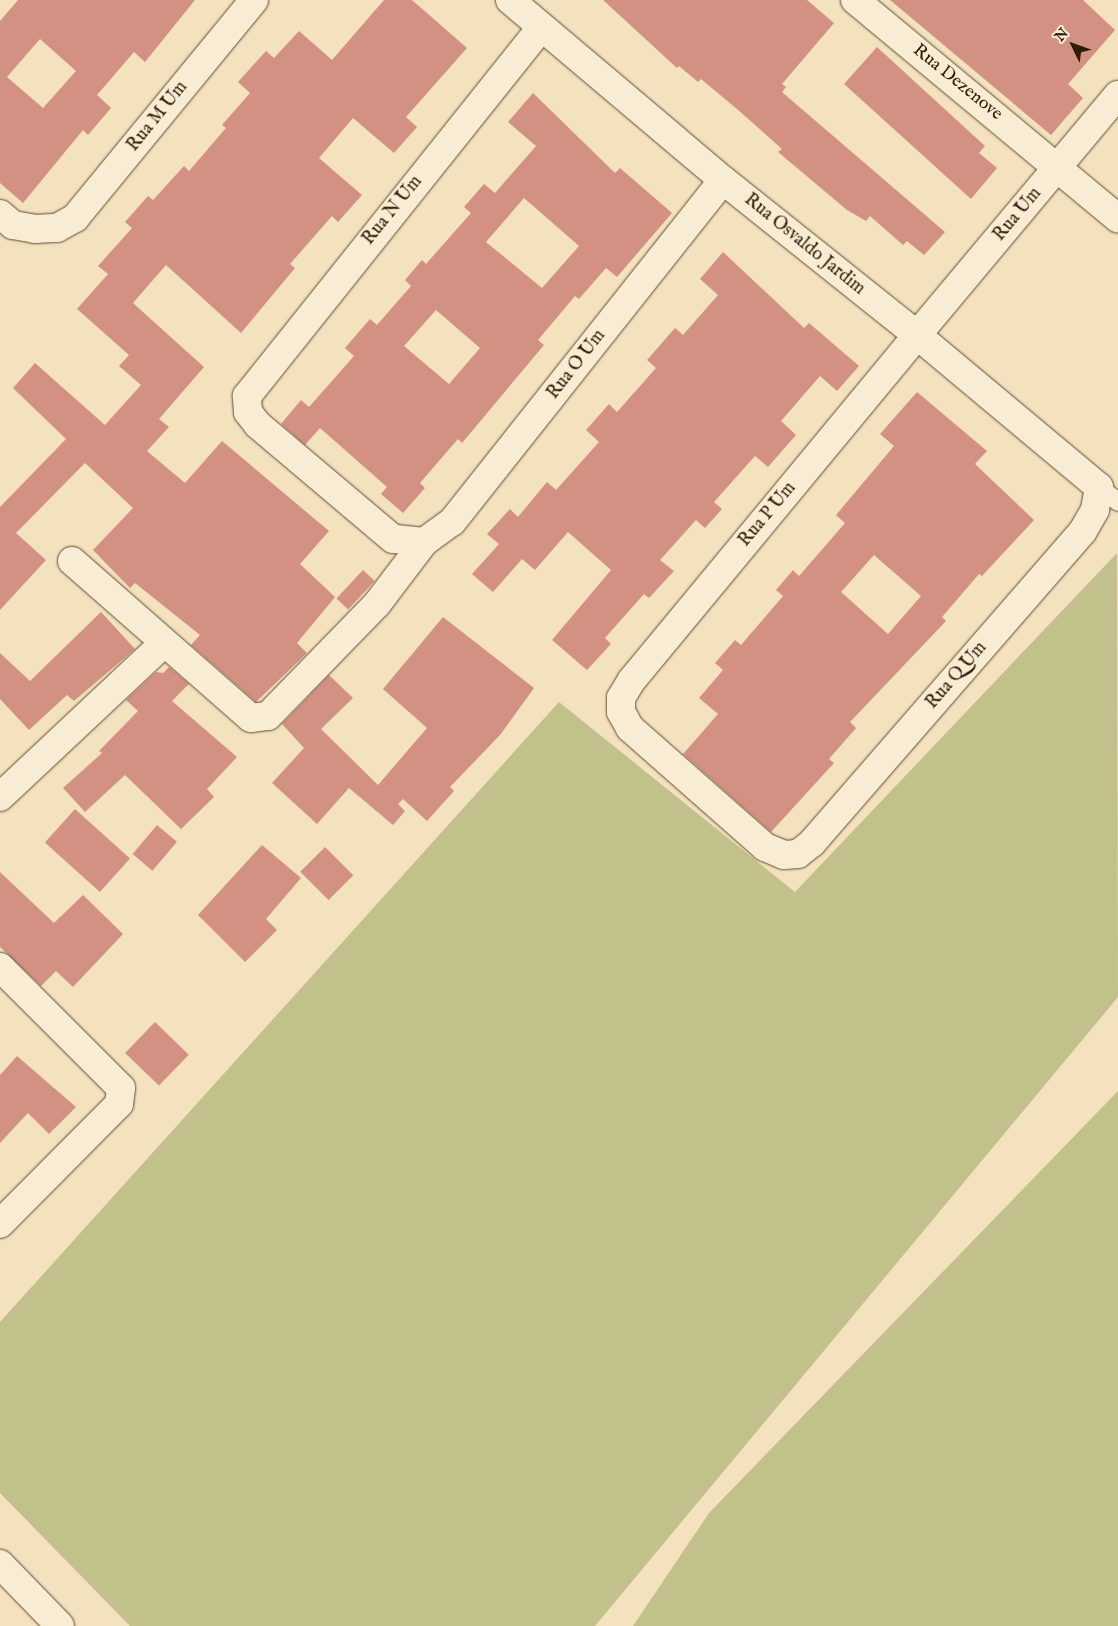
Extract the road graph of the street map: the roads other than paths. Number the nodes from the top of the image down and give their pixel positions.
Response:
1 (254, 0) edge
2 (510, 0) edge
3 (855, 0) edge
4 (542, 27) junction
5 (1118, 95) edge
6 (1059, 166) junction
7 (723, 180) junction
8 (1118, 218) edge
9 (4, 226) edge
10 (917, 335) junction
11 (1108, 495) edge
12 (424, 542) junction
13 (72, 562) dead end
14 (162, 645) junction
15 (0, 797) edge
16 (798, 854) joint
17 (0, 967) edge
18 (0, 1224) edge
19 (0, 1564) edge
20 (60, 1626) edge

1 - 9 street, Rua M Um
2 - 4 street, Rua Osvaldo Jardim
3 - 6 street, Rua Dezenove
4 - 7 street, Rua Osvaldo Jardim
4 - 12 street, Rua N Um
5 - 6 street, Rua Um
6 - 8 street, Rua Dezenove
6 - 10 street, Rua Um
7 - 10 street, Rua Osvaldo Jardim
7 - 12 street, Rua O Um
10 - 11 street, Rua Osvaldo Jardim
10 - 16 street, Rua P Um
11 - 16 street, Rua Q Um
12 - 14 street, Rua O Um
13 - 14 street, Rua O Um
14 - 15 street
17 - 18 street
19 - 20 street

